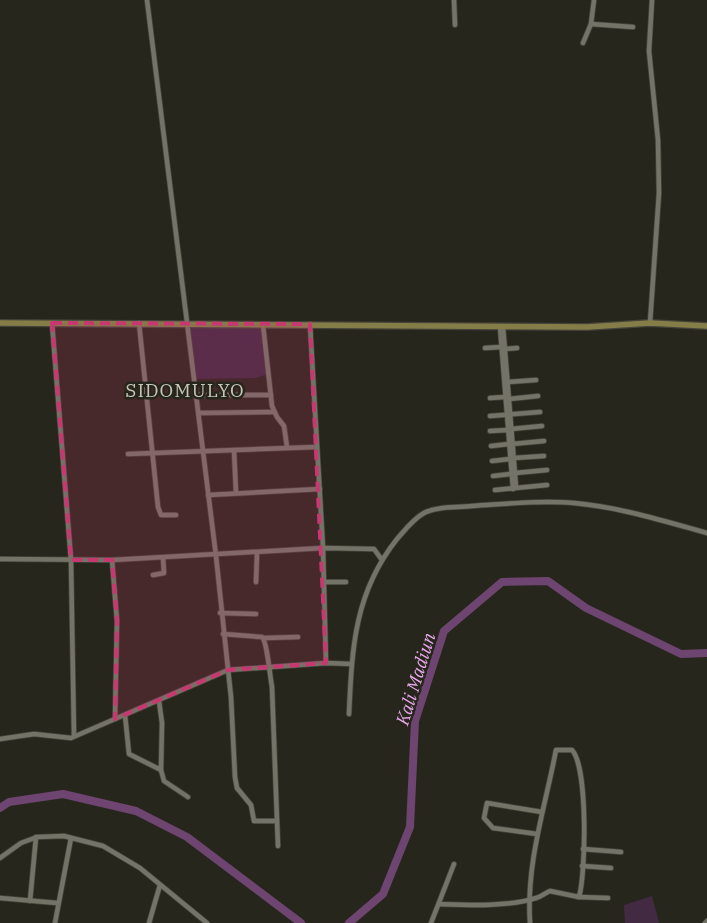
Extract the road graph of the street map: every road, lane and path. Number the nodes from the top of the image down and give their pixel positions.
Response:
1 (146, 0) edge
2 (454, 0) edge
3 (594, 0) edge
4 (652, 0) edge
5 (592, 24) junction
6 (455, 25) dead end
7 (633, 27) dead end
8 (583, 43) dead end
9 (0, 323) edge
10 (139, 323) junction
11 (650, 323) junction
12 (52, 324) junction
13 (186, 324) junction
14 (310, 324) junction
15 (263, 325) junction
16 (707, 326) edge
17 (501, 327) junction
18 (485, 348) dead end
19 (503, 348) junction
20 (517, 348) dead end
21 (536, 380) dead end
22 (507, 382) junction
23 (197, 395) junction
24 (271, 395) junction
25 (538, 396) dead end
26 (490, 398) dead end
27 (507, 398) junction
28 (274, 412) junction
29 (508, 412) junction
30 (540, 412) dead end
31 (199, 414) junction
32 (490, 416) dead end
33 (542, 426) dead end
34 (509, 429) junction
35 (490, 431) dead end
36 (544, 441) dead end
37 (511, 444) junction
38 (491, 446) dead end
39 (287, 447) junction
40 (317, 447) junction
41 (234, 450) junction
42 (203, 451) junction
43 (152, 452) junction
44 (128, 454) dead end
45 (544, 456) dead end
46 (512, 459) junction
47 (492, 461) dead end
48 (546, 470) dead end
49 (513, 473) junction
50 (493, 476) dead end
51 (547, 485) dead end
52 (514, 488) junction
53 (320, 489) junction
54 (496, 490) dead end
55 (236, 493) junction
56 (208, 494) junction
57 (176, 514) dead end
58 (707, 532) edge
59 (323, 548) junction
60 (257, 553) junction
61 (216, 556) junction
62 (163, 558) junction
63 (0, 559) edge
64 (71, 560) junction
65 (112, 560) junction
66 (382, 560) junction
67 (152, 575) dead end
68 (256, 582) dead end
69 (325, 582) junction
70 (346, 582) dead end
71 (220, 613) junction
72 (256, 614) dead end
73 (223, 634) junction
74 (298, 636) dead end
75 (264, 638) junction
76 (326, 663) junction
77 (352, 664) junction
78 (267, 666) junction
79 (228, 670) junction
80 (159, 701) junction
81 (349, 714) dead end
82 (125, 715) junction
83 (115, 719) junction
84 (74, 736) junction
85 (0, 739) edge
86 (161, 770) junction
87 (188, 797) dead end
88 (542, 812) junction
89 (277, 821) junction
90 (537, 834) junction
91 (36, 837) junction
92 (70, 838) junction
93 (278, 846) dead end
94 (583, 850) junction
95 (620, 852) dead end
96 (0, 858) edge
97 (454, 864) dead end
98 (582, 866) junction
99 (611, 868) dead end
100 (160, 885) junction
101 (578, 897) junction
102 (0, 898) edge
103 (608, 898) dead end
104 (30, 900) junction
105 (528, 900) junction
106 (58, 903) junction
107 (439, 904) junction
108 (55, 923) edge
109 (148, 923) edge
110 (207, 923) edge
111 (431, 923) edge
112 (530, 923) edge

1 - 13 street
2 - 6 street
3 - 5 street
4 - 11 street
5 - 7 street
5 - 8 street
9 - 12 main road
10 - 12 main road
10 - 13 main road
10 - 43 street
11 - 16 main road
11 - 17 main road
12 - 64 street
13 - 15 main road
13 - 23 street
14 - 15 main road
14 - 17 main road
14 - 40 street
15 - 24 street
17 - 19 street
18 - 19 street
19 - 20 street
19 - 22 street
19 - 27 street
21 - 22 street
22 - 27 street
23 - 24 street
23 - 31 street
24 - 28 street
25 - 27 street
26 - 27 street
27 - 29 street
28 - 31 street
28 - 39 street
29 - 30 street
29 - 32 street
29 - 34 street
31 - 42 street
33 - 34 street
34 - 35 street
34 - 37 street
36 - 37 street
37 - 38 street
37 - 46 street
39 - 40 street
39 - 41 street
40 - 53 street
41 - 42 street
41 - 55 street
42 - 43 street
42 - 56 street
43 - 44 street
43 - 57 street
45 - 46 street
46 - 47 street
46 - 49 street
48 - 49 street
49 - 50 street
49 - 52 street
51 - 52 street
52 - 54 street
53 - 55 street
53 - 59 street
55 - 56 street
56 - 61 street
58 - 66 street
59 - 60 street
59 - 66 street
59 - 69 street
60 - 61 street
60 - 68 street
61 - 62 street
61 - 71 street
62 - 65 street
62 - 67 street
63 - 64 street
64 - 65 street
64 - 84 street
65 - 83 street
66 - 77 street
69 - 70 street
69 - 76 street
71 - 72 street
71 - 73 street
73 - 75 street
73 - 79 street
74 - 75 street
75 - 78 street
76 - 77 street
76 - 78 street
77 - 81 street
78 - 79 street
78 - 89 street
79 - 80 street
79 - 89 street
80 - 82 street
80 - 86 street
82 - 83 street
82 - 86 street
83 - 84 street
84 - 85 street
86 - 87 street
88 - 90 street
88 - 90 street
88 - 94 street
89 - 93 street
90 - 105 street
91 - 92 street
91 - 96 street
91 - 104 street
92 - 100 street
92 - 106 street
94 - 95 street
94 - 98 street
97 - 107 street
98 - 99 street
98 - 101 street
100 - 109 street
100 - 110 street
101 - 103 street
101 - 105 street
102 - 104 street
104 - 106 street
105 - 107 street
105 - 112 street
106 - 108 street
107 - 111 street

